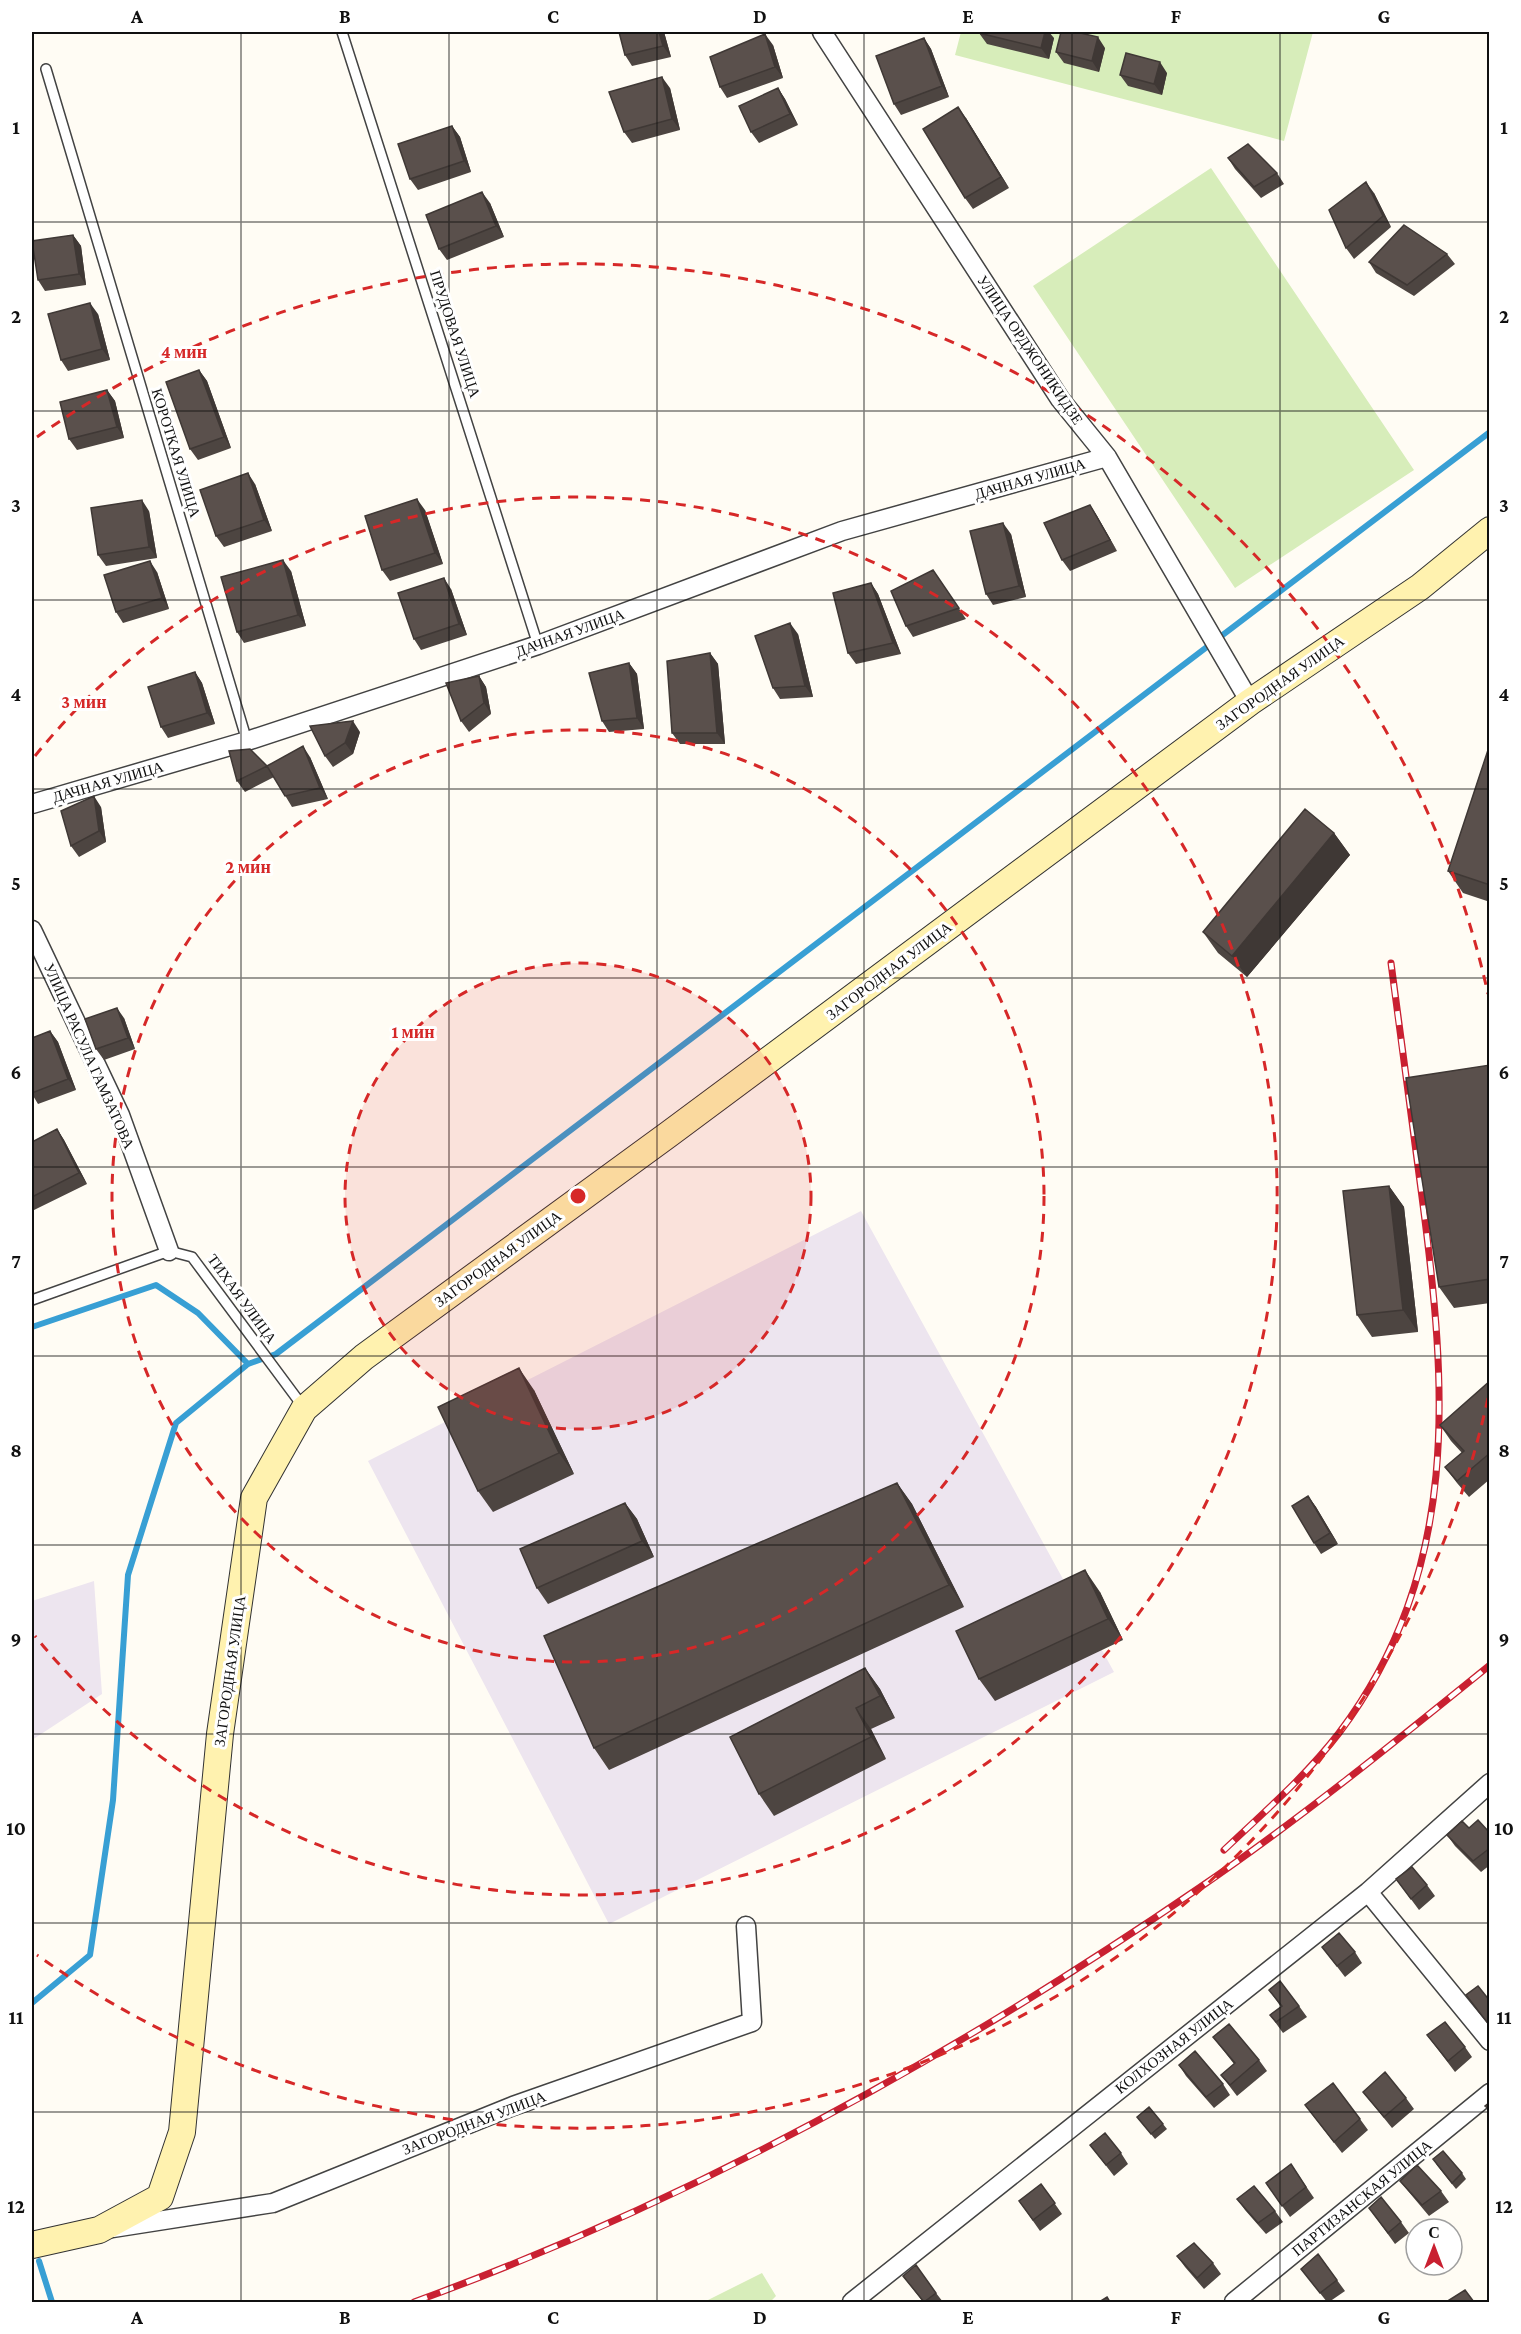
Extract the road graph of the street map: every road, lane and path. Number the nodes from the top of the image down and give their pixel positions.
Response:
1 (342, 32) edge
2 (822, 32) edge
3 (46, 69) dead end
4 (1107, 457) junction
5 (1490, 530) edge
6 (538, 645) junction
7 (1250, 702) junction
8 (248, 741) junction
9 (32, 804) edge
10 (32, 930) edge
11 (169, 1251) junction
12 (32, 1300) edge
13 (304, 1409) junction
14 (1490, 1783) edge
15 (1368, 1892) junction
16 (746, 1926) dead end
17 (1490, 2041) edge
18 (1490, 2093) edge
19 (99, 2230) junction
20 (32, 2245) edge
21 (852, 2302) edge
22 (1233, 2302) edge

1 - 6 lane, ПРУДОВАЯ УЛИЦА
2 - 4 street, УЛИЦА ОРДЖОНИКИДЗЕ
3 - 8 lane, КОРОТКАЯ УЛИЦА
4 - 6 street, ДАЧНАЯ УЛИЦА
4 - 7 street, УЛИЦА ОРДЖОНИКИДЗЕ
5 - 7 main road, ЗАГОРОДНАЯ УЛИЦА
6 - 8 street, ДАЧНАЯ УЛИЦА
7 - 13 main road, ЗАГОРОДНАЯ УЛИЦА
8 - 9 street, ДАЧНАЯ УЛИЦА
10 - 11 street, УЛИЦА РАСУЛА ГАМЗАТОВА
11 - 12 lane
11 - 13 lane, ТИХАЯ УЛИЦА
13 - 19 main road, ЗАГОРОДНАЯ УЛИЦА
14 - 15 street, КОЛХОЗНАЯ УЛИЦА
15 - 17 street
15 - 21 street, КОЛХОЗНАЯ УЛИЦА
16 - 19 street, ЗАГОРОДНАЯ УЛИЦА
18 - 22 street, ПАРТИЗАНСКАЯ УЛИЦА
19 - 20 main road, ЗАГОРОДНАЯ УЛИЦА

